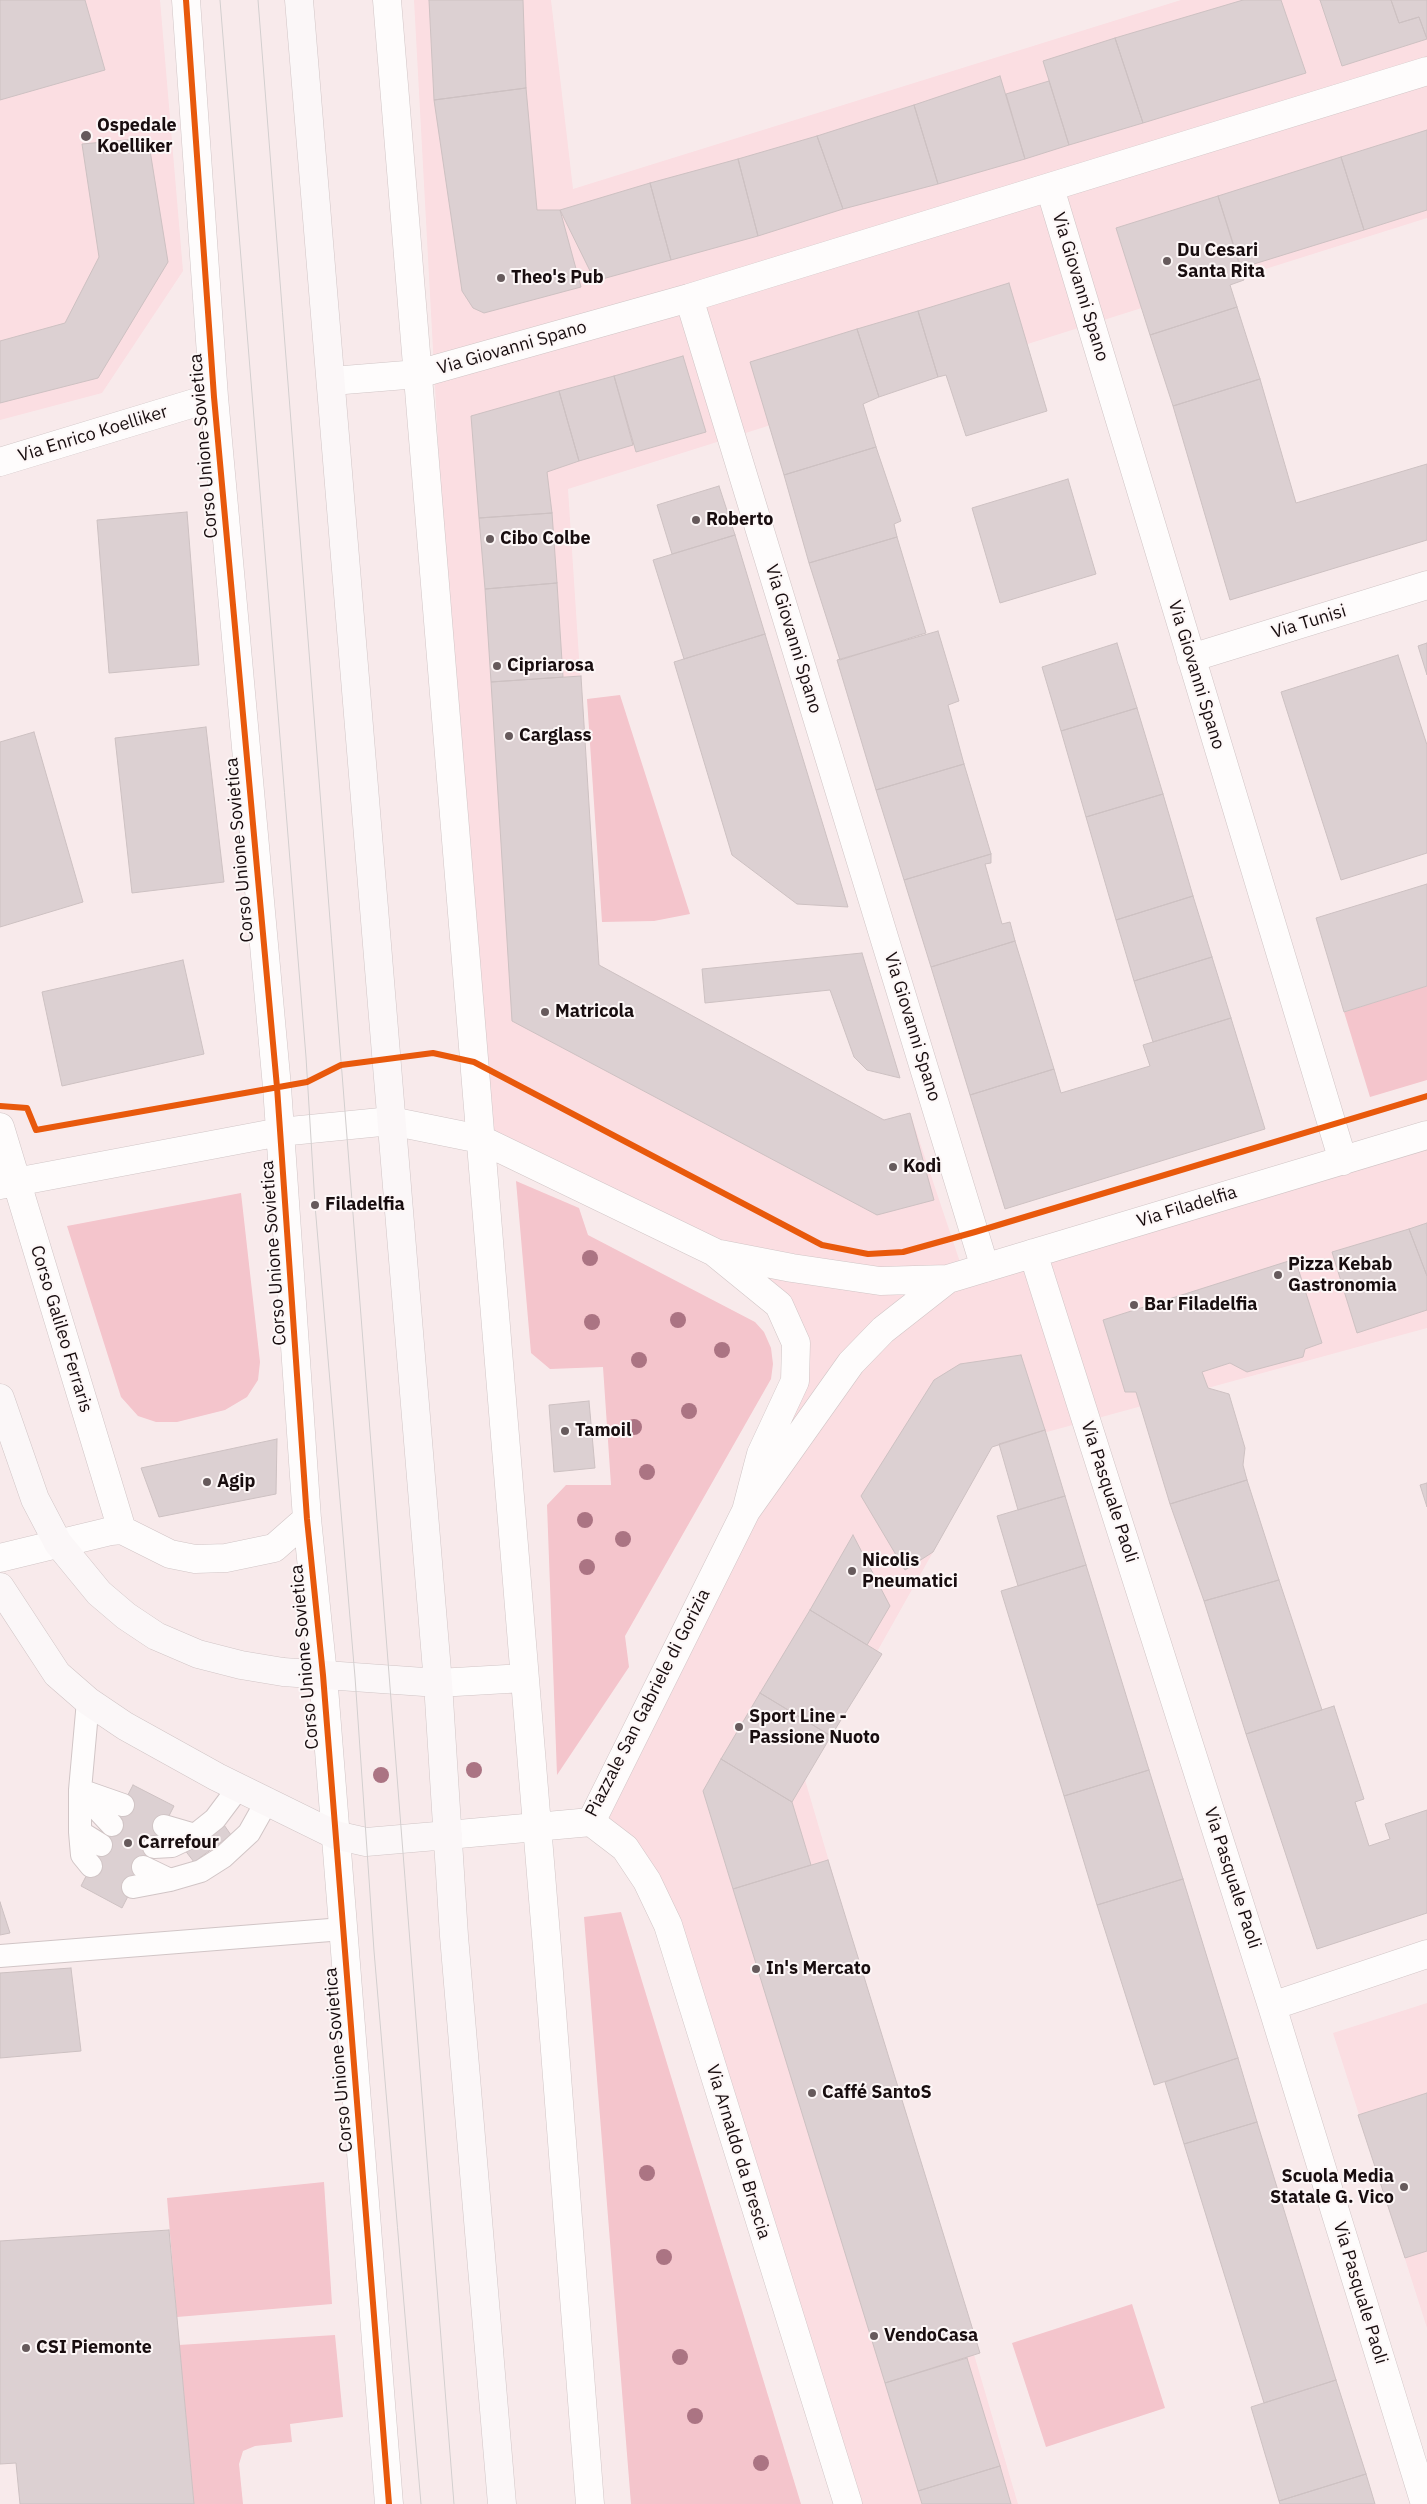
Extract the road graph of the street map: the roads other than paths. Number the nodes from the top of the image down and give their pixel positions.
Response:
1 (186, 0) edge
2 (299, 0) edge
3 (387, 0) edge
4 (1427, 70) edge
5 (1050, 188) junction
6 (689, 298) junction
7 (418, 374) junction
8 (332, 381) junction
9 (214, 397) junction
10 (0, 462) edge
11 (1427, 585) edge
12 (1190, 658) junction
13 (391, 1121) junction
14 (0, 1127) edge
15 (280, 1132) junction
16 (1427, 1135) edge
17 (480, 1139) junction
18 (1343, 1160) junction
19 (8, 1183) edge
20 (714, 1252) junction
21 (1033, 1253) junction
22 (985, 1268) junction
23 (948, 1279) junction
24 (0, 1398) edge
25 (746, 1511) junction
26 (307, 1519) junction
27 (122, 1530) junction
28 (58, 1543) junction
29 (0, 1558) edge
30 (0, 1587) edge
31 (323, 1675) junction
32 (524, 1678) junction
33 (438, 1683) junction
34 (88, 1701) junction
35 (239, 1787) junction
36 (80, 1790) junction
37 (267, 1801) junction
38 (123, 1805) dead end
39 (590, 1822) junction
40 (112, 1825) dead end
41 (164, 1826) dead end
42 (536, 1826) junction
43 (80, 1832) junction
44 (194, 1835) junction
45 (336, 1835) junction
46 (448, 1835) junction
47 (101, 1846) dead end
48 (154, 1847) dead end
49 (91, 1866) dead end
50 (143, 1867) dead end
51 (170, 1880) junction
52 (133, 1887) dead end
53 (343, 1929) junction
54 (1427, 1954) edge
55 (0, 1956) edge
56 (1272, 2006) junction
57 (389, 2504) edge
58 (502, 2504) edge
59 (590, 2504) edge
60 (848, 2504) edge
61 (1425, 2504) edge

1 - 9 street, Corso Unione Sovietica
2 - 8 main road
3 - 7 street
4 - 5 street, Via Giovanni Spano
5 - 6 street, Via Giovanni Spano
5 - 12 street, Via Giovanni Spano
6 - 7 street, Via Giovanni Spano
6 - 22 street, Via Giovanni Spano
7 - 8 street, Via Giovanni Spano
7 - 17 street
8 - 13 main road
9 - 10 street, Via Enrico Koelliker
9 - 15 street, Corso Unione Sovietica
11 - 12 street, Via Tunisi
12 - 18 street, Via Giovanni Spano
13 - 15 street, Piazzale San Gabriele di Gorizia
13 - 17 street, Piazzale San Gabriele di Gorizia
13 - 33 main road
14 - 19 street, Corso Galileo Ferraris
15 - 19 street, Piazzale San Gabriele di Gorizia
15 - 26 street, Corso Unione Sovietica
16 - 18 street, Via Filadelfia
17 - 20 street, Piazzale San Gabriele di Gorizia
17 - 32 street
18 - 21 street, Via Filadelfia
19 - 27 street, Corso Galileo Ferraris
20 - 23 street, Piazzale San Gabriele di Gorizia
20 - 25 street, Piazzale San Gabriele di Gorizia
21 - 22 street, Via Filadelfia
21 - 56 street, Via Pasquale Paoli
22 - 23 street, Via Filadelfia
23 - 25 street, Piazzale San Gabriele di Gorizia
24 - 28 main road
25 - 39 street, Piazzale San Gabriele di Gorizia
26 - 27 street
26 - 31 street, Corso Unione Sovietica
27 - 28 street
28 - 29 street
28 - 31 main road
30 - 34 main road, Piazzale San Gabriele di Gorizia
31 - 33 main road
31 - 45 street, Corso Unione Sovietica
32 - 33 street
32 - 42 street
33 - 46 main road
34 - 35 main road, Piazzale San Gabriele di Gorizia
34 - 36 lane
35 - 37 main road, Piazzale San Gabriele di Gorizia
35 - 44 lane
36 - 38 lane
36 - 40 lane
36 - 43 lane
37 - 45 main road, Piazzale San Gabriele di Gorizia
37 - 51 lane
39 - 42 street, Piazzale San Gabriele di Gorizia
39 - 60 street, Via Arnaldo da Brescia
41 - 44 lane
42 - 46 street, Piazzale San Gabriele di Gorizia
42 - 59 street
43 - 47 lane
43 - 49 lane
44 - 48 lane
45 - 46 main road, Piazzale San Gabriele di Gorizia
45 - 53 street, Corso Unione Sovietica
46 - 58 main road
50 - 51 lane
51 - 52 lane
53 - 55 lane
53 - 57 street, Corso Unione Sovietica
54 - 56 street
56 - 61 street, Via Pasquale Paoli

